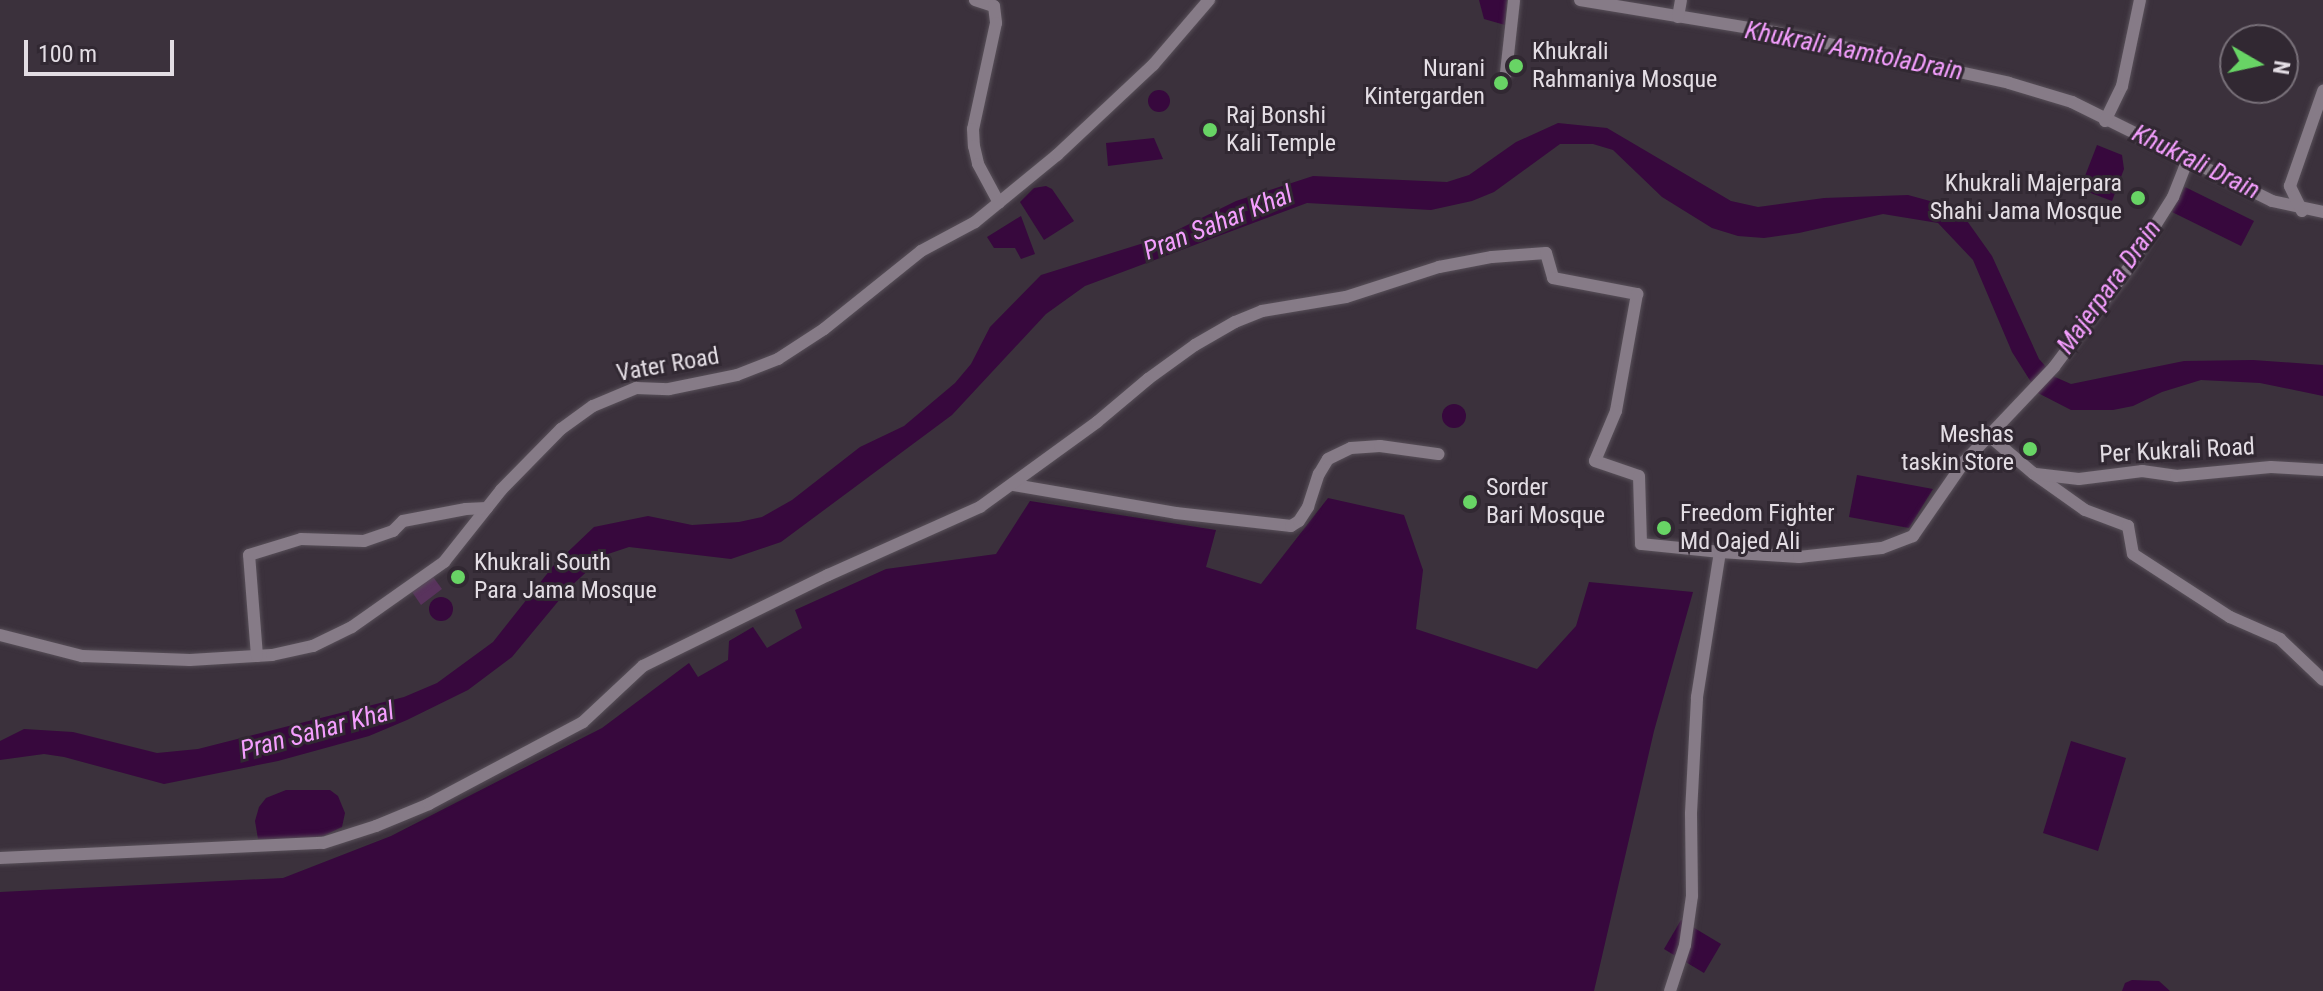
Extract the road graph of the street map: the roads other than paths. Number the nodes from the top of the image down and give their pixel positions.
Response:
1 (975, 0) edge
2 (1209, 0) edge
3 (1514, 0) edge
4 (1580, 0) edge
5 (1681, 0) edge
6 (2140, 0) edge
7 (1678, 17) junction
8 (1506, 73) dead end
9 (2323, 91) edge
10 (2106, 119) junction
11 (2188, 159) junction
12 (999, 203) junction
13 (2302, 211) junction
14 (2323, 212) edge
15 (1988, 435) junction
16 (1438, 454) dead end
17 (2323, 470) edge
18 (2033, 473) junction
19 (1014, 485) junction
20 (487, 508) junction
21 (1720, 552) junction
22 (0, 635) edge
23 (257, 656) junction
24 (2323, 680) edge
25 (0, 858) edge
26 (1670, 991) edge

1 - 12 street
2 - 12 street, Vater Road
3 - 8 street
4 - 7 street
5 - 7 street
6 - 10 street
7 - 10 street
9 - 13 street
10 - 11 street
11 - 13 street
11 - 15 street
12 - 20 street, Vater Road
13 - 14 street
15 - 18 street
15 - 21 street
16 - 19 street
17 - 18 street, Per Kukrali Road
18 - 24 street
19 - 21 street
19 - 25 street
20 - 23 street, Vater Road
20 - 23 street
21 - 26 street
22 - 23 street, Vater Road

